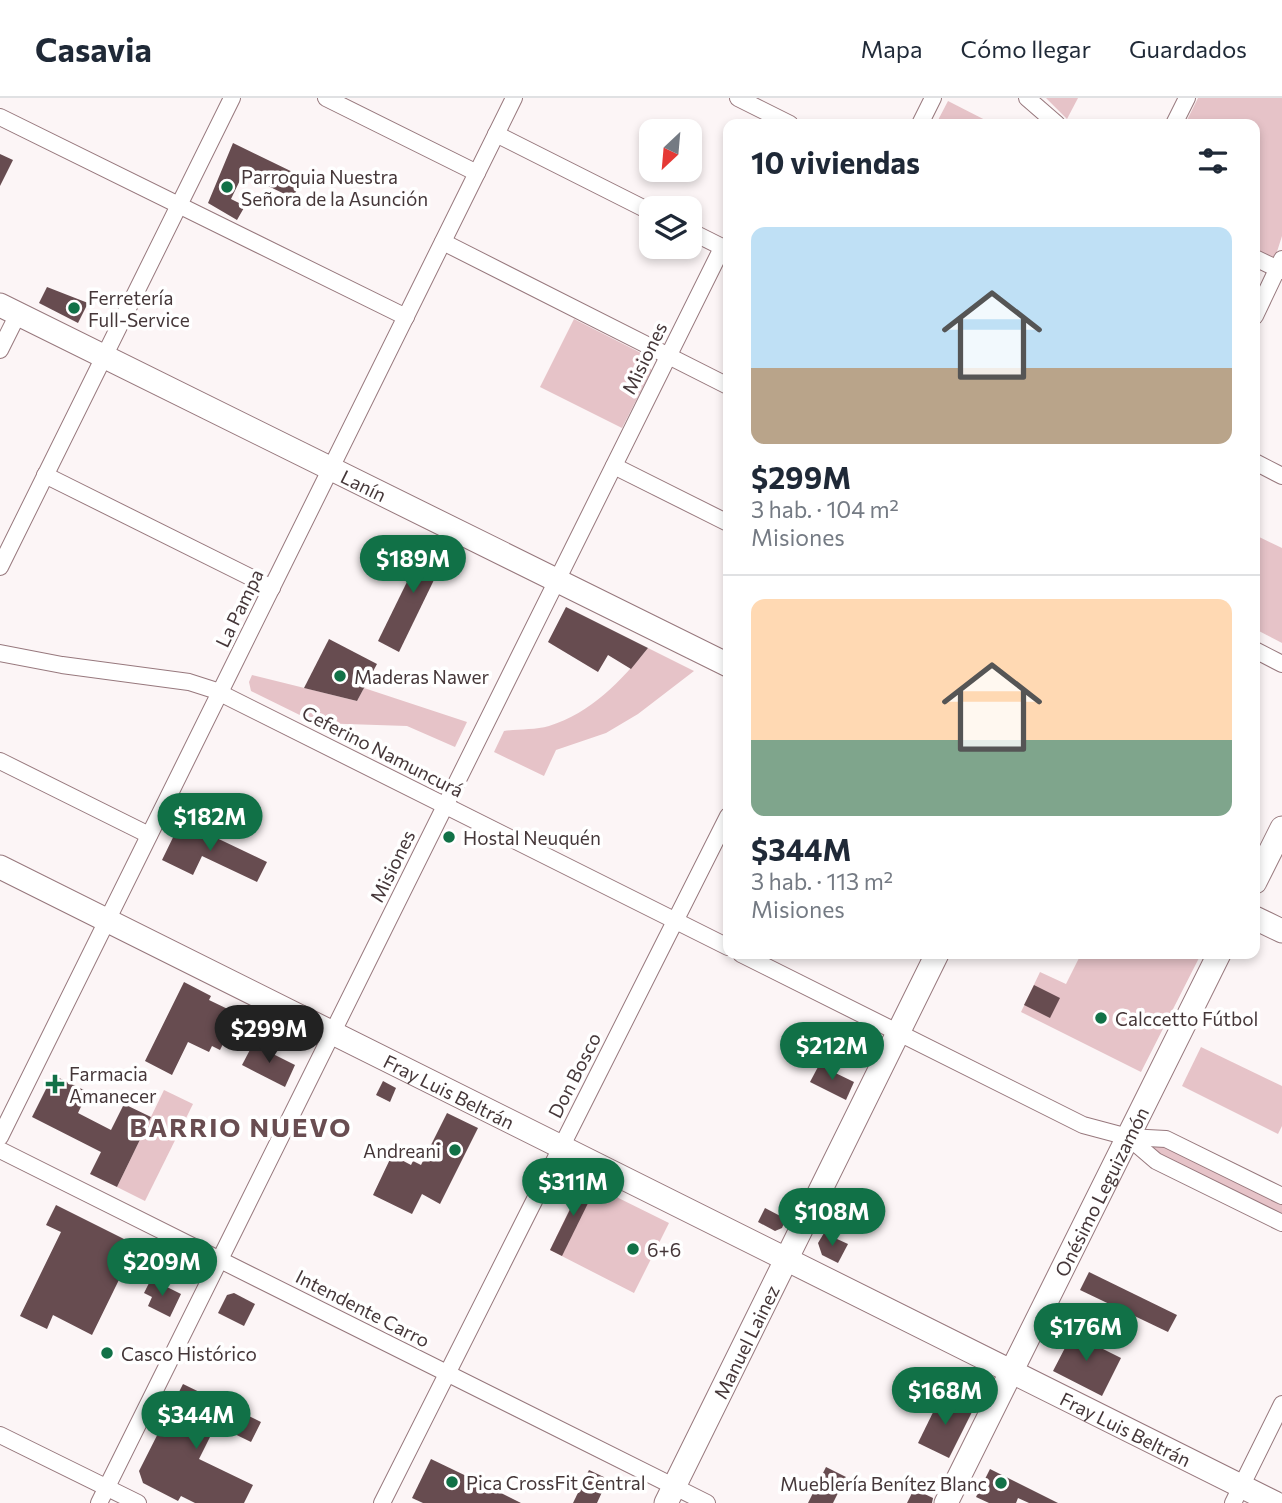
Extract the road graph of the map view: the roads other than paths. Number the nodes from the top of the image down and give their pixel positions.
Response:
1 (232, 98) edge
2 (326, 98) edge
3 (514, 98) edge
4 (738, 98) edge
5 (933, 98) edge
6 (1027, 98) edge
7 (1187, 98) edge
8 (0, 117) edge
9 (780, 119) edge
10 (922, 119) edge
11 (1051, 119) edge
12 (1176, 119) edge
13 (496, 134) junction
14 (477, 173) junction
15 (179, 205) junction
16 (639, 206) edge
17 (702, 237) edge
18 (443, 243) junction
19 (723, 248) edge
20 (723, 253) edge
21 (1260, 260) edge
22 (1281, 266) edge
23 (1260, 306) edge
24 (9, 309) edge
25 (406, 317) junction
26 (0, 350) edge
27 (104, 356) junction
28 (668, 356) junction
29 (723, 384) edge
30 (1260, 465) edge
31 (614, 466) junction
32 (331, 469) junction
33 (45, 475) junction
34 (1282, 476) edge
35 (723, 520) edge
36 (0, 567) edge
37 (557, 580) junction
38 (272, 588) junction
39 (0, 653) edge
40 (1260, 653) edge
41 (723, 663) edge
42 (1282, 664) edge
43 (220, 693) junction
44 (0, 761) edge
45 (445, 806) junction
46 (723, 826) edge
47 (1282, 828) edge
48 (149, 835) junction
49 (0, 867) edge
50 (1260, 873) edge
51 (107, 920) junction
52 (1260, 920) edge
53 (675, 921) junction
54 (1282, 931) edge
55 (723, 945) edge
56 (751, 959) edge
57 (934, 959) edge
58 (1217, 959) edge
59 (898, 1032) junction
60 (332, 1033) junction
61 (0, 1137) edge
62 (1128, 1137) junction
63 (561, 1147) junction
64 (0, 1150) edge
65 (1282, 1196) edge
66 (1282, 1223) edge
67 (786, 1259) junction
68 (220, 1260) junction
69 (1011, 1371) junction
70 (447, 1373) junction
71 (1282, 1404) edge
72 (0, 1435) edge
73 (106, 1488) junction
74 (670, 1495) edge
75 (1237, 1495) edge
76 (99, 1503) edge
77 (138, 1503) edge
78 (382, 1503) edge
79 (707, 1503) edge
80 (946, 1503) edge
81 (1275, 1503) edge

1 - 15 street
2 - 14 street
3 - 13 street, La Pampa
4 - 9 street
5 - 10 street
6 - 11 street
7 - 12 street
8 - 15 street
13 - 14 street, La Pampa
13 - 16 street
14 - 18 street, La Pampa
15 - 25 street
15 - 27 street
17 - 19 street
18 - 25 street, La Pampa
18 - 28 street
20 - 28 street, Misiones
21 - 22 street
22 - 23 street
24 - 26 street
24 - 27 street, Lanín
25 - 32 street, La Pampa
27 - 32 street, Lanín
27 - 33 street
28 - 29 street
28 - 31 street, Misiones
30 - 34 street
31 - 35 street
31 - 37 street, Misiones
32 - 37 street, Lanín
32 - 38 street, La Pampa
33 - 36 street
33 - 38 street
37 - 41 street, Lanín
37 - 45 street, Misiones
38 - 43 street, La Pampa
39 - 43 street, Ceferino Namuncurá
40 - 42 street
43 - 45 street, Ceferino Namuncurá
43 - 48 street, La Pampa
44 - 48 street
45 - 53 street, Ceferino Namuncurá
45 - 60 street, Misiones
46 - 53 street, Don Bosco
47 - 50 street
48 - 51 street, La Pampa
49 - 51 street, Fray Luis Beltrán
51 - 60 street, Fray Luis Beltrán
51 - 61 street, La Pampa
52 - 54 street
53 - 55 street, Ceferino Namuncurá
53 - 63 street, Don Bosco
56 - 59 street
57 - 59 street, Manuel Lainez
58 - 62 street, Onésimo Leguizamón
59 - 62 street
59 - 67 street, Manuel Lainez
60 - 63 street, Fray Luis Beltrán
60 - 68 street, Misiones
62 - 65 street
62 - 66 street
62 - 69 street, Onésimo Leguizamón
63 - 67 street, Fray Luis Beltrán
63 - 70 street, Don Bosco
64 - 68 street, Intendente Carro
67 - 69 street, Fray Luis Beltrán
67 - 74 street, Manuel Lainez
68 - 70 street, Intendente Carro
68 - 73 street, Misiones
69 - 75 street, Fray Luis Beltrán
69 - 80 street, Onésimo Leguizamón
70 - 74 street, Intendente Carro
70 - 78 street, Don Bosco
71 - 75 street
72 - 73 street
73 - 76 street, Misiones
73 - 77 street
74 - 79 street, Intendente Carro
75 - 81 street, Fray Luis Beltrán

